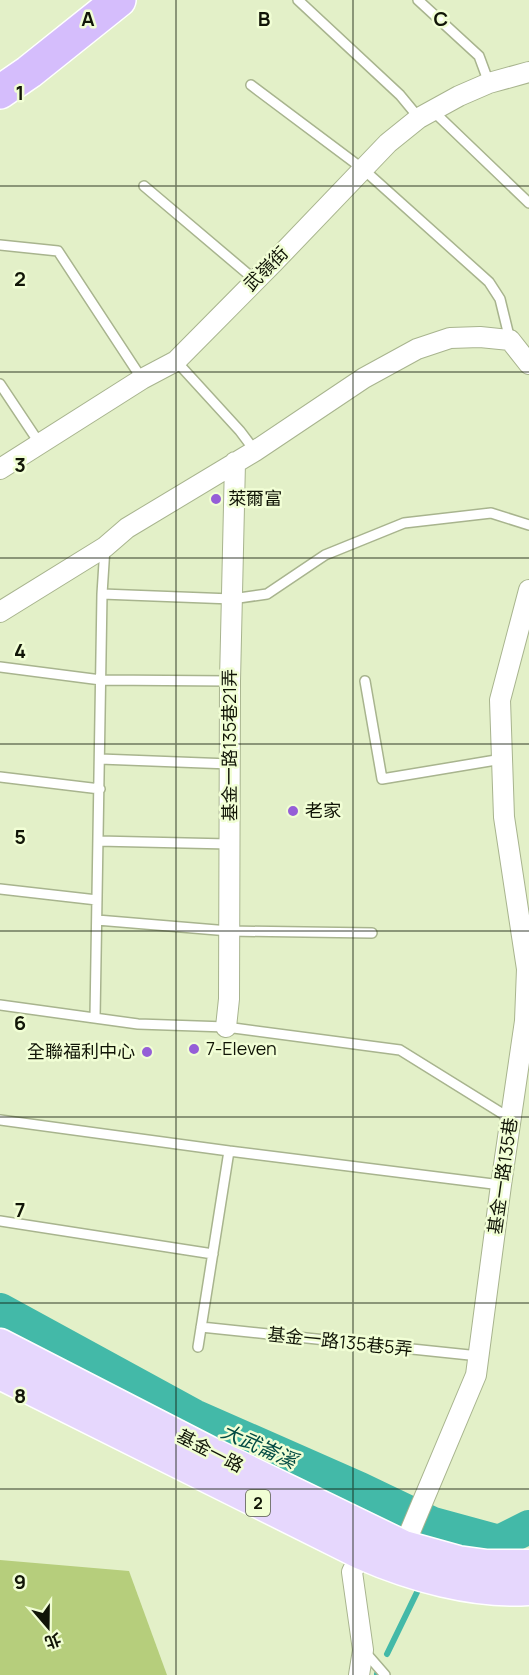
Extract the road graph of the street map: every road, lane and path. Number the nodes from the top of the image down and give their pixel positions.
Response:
1 (119, 0) edge
2 (298, 0) edge
3 (418, 0) edge
4 (29, 72) junction
5 (529, 72) edge
6 (489, 83) junction
7 (251, 85) dead end
8 (0, 92) edge
9 (0, 99) edge
10 (425, 114) junction
11 (363, 169) junction
12 (144, 186) dead end
13 (529, 203) edge
14 (0, 245) edge
15 (255, 280) junction
16 (510, 340) junction
17 (176, 361) junction
18 (529, 364) edge
19 (142, 379) junction
20 (0, 384) edge
21 (40, 444) junction
22 (255, 451) junction
23 (236, 462) junction
24 (0, 469) edge
25 (529, 525) edge
26 (105, 548) junction
27 (529, 590) edge
28 (102, 594) junction
29 (232, 599) junction
30 (0, 612) edge
31 (0, 667) edge
32 (101, 680) junction
33 (230, 681) junction
34 (365, 681) dead end
35 (100, 759) junction
36 (502, 759) junction
37 (230, 764) junction
38 (0, 777) edge
39 (100, 789) junction
40 (99, 841) junction
41 (229, 844) junction
42 (0, 889) edge
43 (97, 900) junction
44 (97, 920) junction
45 (229, 931) junction
46 (372, 933) dead end
47 (528, 969) edge
48 (0, 1005) edge
49 (95, 1018) junction
50 (226, 1027) junction
51 (511, 1119) junction
52 (0, 1120) edge
53 (229, 1151) junction
54 (501, 1185) junction
55 (0, 1221) edge
56 (213, 1254) junction
57 (201, 1327) junction
58 (0, 1344) edge
59 (198, 1347) dead end
60 (478, 1356) junction
61 (0, 1374) edge
62 (408, 1538) junction
63 (361, 1554) junction
64 (529, 1565) edge
65 (529, 1590) edge
66 (363, 1650) junction
67 (359, 1675) edge
68 (385, 1675) edge

1 - 4 highway
2 - 10 lane
3 - 6 lane
4 - 8 highway
4 - 9 highway
5 - 6 street, 武嶺街
6 - 10 street, 武嶺街
7 - 11 lane
10 - 11 street, 武嶺街
10 - 13 lane
11 - 15 street, 武嶺街
11 - 16 lane
12 - 15 lane
14 - 19 lane
15 - 17 street, 武嶺街
16 - 18 street
16 - 22 street
17 - 19 street, 武嶺街
17 - 22 lane
19 - 21 street, 武嶺街
20 - 21 lane
21 - 24 street, 武嶺街
22 - 23 street
23 - 26 street
23 - 29 street, 基金一路135巷21弄
25 - 29 lane
26 - 28 lane
26 - 30 street
27 - 36 street, 基金一路135巷
28 - 29 lane
28 - 32 lane
29 - 33 street, 基金一路135巷21弄
31 - 32 lane
32 - 33 lane
32 - 35 lane
33 - 37 street, 基金一路135巷21弄
34 - 36 lane
35 - 37 lane
35 - 39 lane
36 - 47 street, 基金一路135巷
37 - 41 street, 基金一路135巷21弄
38 - 39 lane
39 - 40 lane
40 - 41 lane
40 - 43 lane
41 - 45 street, 基金一路135巷21弄
42 - 43 lane
43 - 44 lane
44 - 45 lane
44 - 49 lane
45 - 46 lane
45 - 50 street, 基金一路135巷21弄
47 - 51 street, 基金一路135巷
48 - 49 lane
49 - 50 lane
50 - 51 lane
51 - 54 street, 基金一路135巷
52 - 53 lane
53 - 54 lane
53 - 56 lane
54 - 60 street, 基金一路135巷
55 - 56 lane
56 - 57 lane
57 - 59 lane
57 - 60 lane, 基金一路135巷5弄
58 - 62 main road, 基金一路 / 2
60 - 62 street, 基金一路135巷
61 - 63 main road, 基金一路 / 2
62 - 63 street
62 - 64 main road, 基金一路 / 2
63 - 65 main road, 基金一路 / 2
63 - 66 street
66 - 67 street
66 - 68 lane

